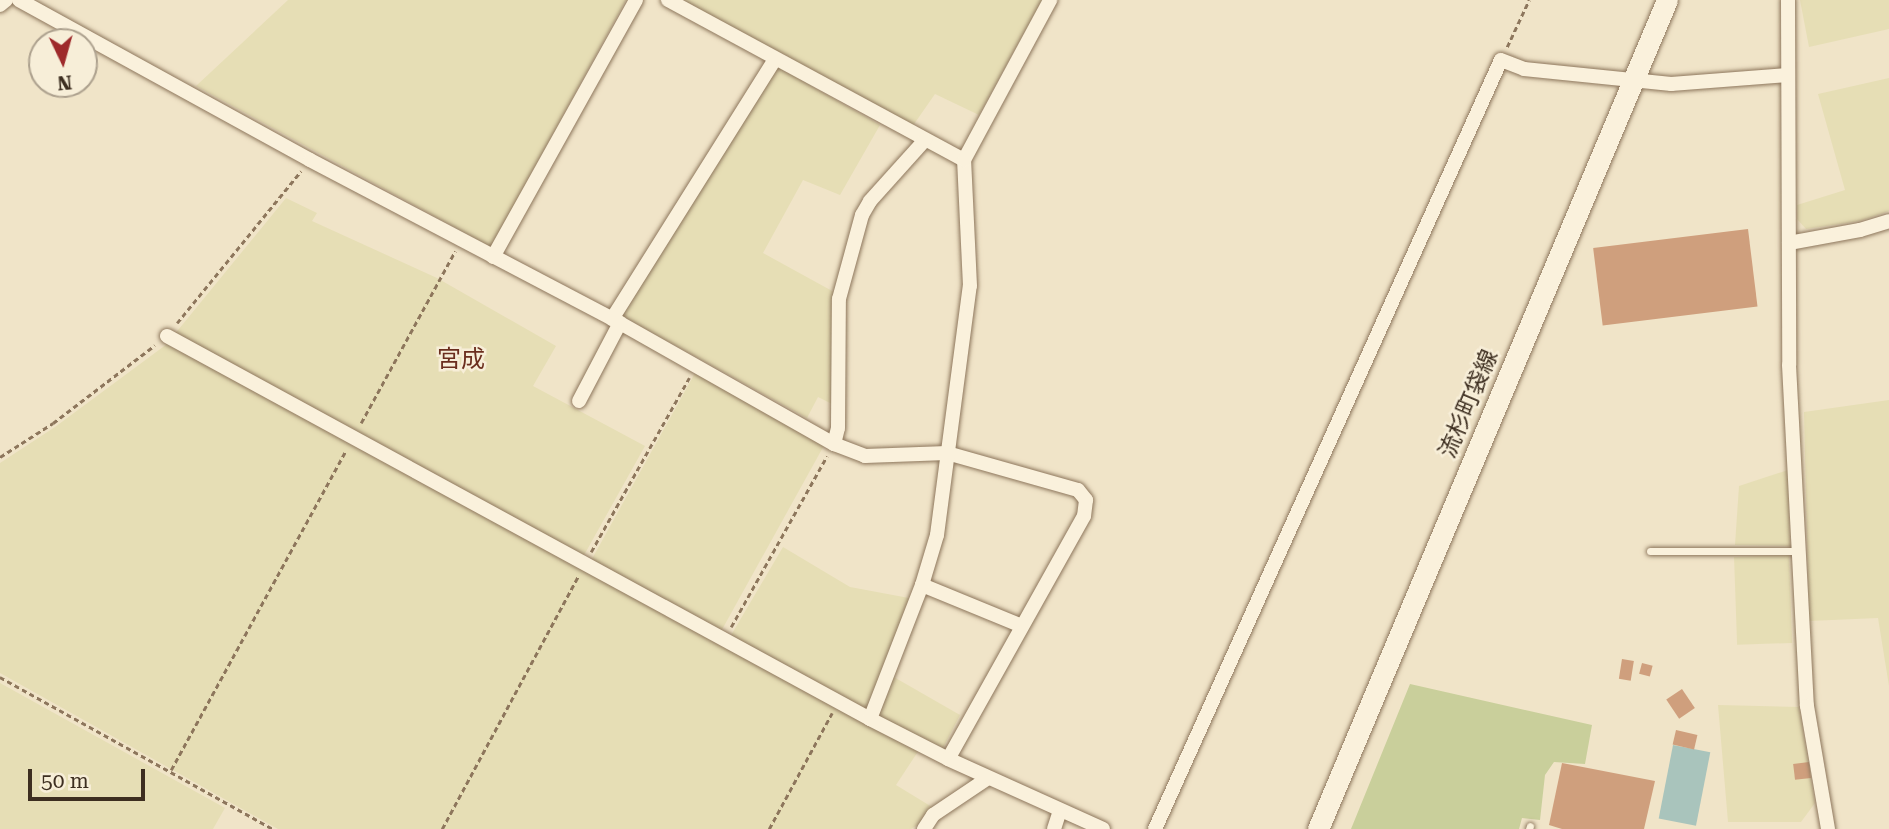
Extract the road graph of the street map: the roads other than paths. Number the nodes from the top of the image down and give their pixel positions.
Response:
1 (6, 0) edge
2 (19, 0) edge
3 (636, 0) edge
4 (668, 0) edge
5 (1050, 0) edge
6 (1667, 0) edge
7 (1788, 0) edge
8 (0, 5) edge
9 (775, 58) junction
10 (1788, 75) junction
11 (1633, 82) junction
12 (925, 140) junction
13 (964, 160) junction
14 (1889, 220) edge
15 (1789, 243) junction
16 (493, 257) junction
17 (616, 321) junction
18 (167, 336) road end
19 (579, 401) dead end
20 (834, 444) junction
21 (947, 453) junction
22 (1650, 551) dead end
23 (1799, 551) junction
24 (922, 585) junction
25 (1022, 626) junction
26 (870, 719) junction
27 (948, 759) junction
28 (988, 778) junction
29 (1060, 811) junction
30 (924, 829) edge
31 (1054, 829) edge
32 (1103, 829) edge
33 (1155, 829) edge
34 (1318, 829) edge
35 (1828, 829) edge

1 - 8 street
2 - 16 street
3 - 16 street
4 - 9 street
5 - 13 street
6 - 11 main road, 流杉町袋線
7 - 10 street
9 - 12 street
9 - 17 street
10 - 11 street
10 - 15 street
11 - 33 street
11 - 34 main road, 流杉町袋線
12 - 13 street
12 - 20 street
13 - 21 street
14 - 15 street
15 - 23 street
16 - 17 street
17 - 19 street
17 - 20 street
18 - 26 street
20 - 21 street
21 - 24 street
21 - 25 street
22 - 23 lane
23 - 35 street
24 - 25 street
24 - 26 street
25 - 27 street
26 - 27 street
27 - 28 street
28 - 29 street
28 - 30 street
29 - 31 street
29 - 32 street

